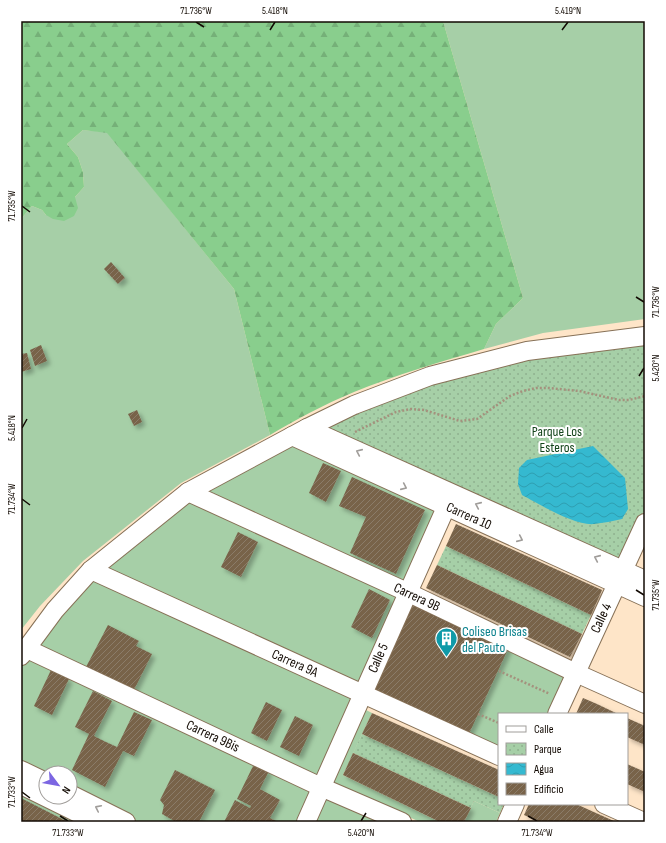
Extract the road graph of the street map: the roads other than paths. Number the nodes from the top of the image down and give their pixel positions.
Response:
1 (645, 336) edge
2 (300, 432) junction
3 (188, 492) junction
4 (449, 500) junction
5 (645, 523) edge
6 (91, 570) junction
7 (620, 577) junction
8 (645, 580) edge
9 (407, 592) junction
10 (645, 597) edge
11 (23, 652) edge
12 (576, 673) junction
13 (362, 694) junction
14 (645, 704) edge
15 (560, 707) edge
16 (498, 756) edge
17 (21, 770) edge
18 (38, 778) edge
19 (21, 784) edge
20 (321, 787) junction
21 (78, 798) edge
22 (515, 805) edge
23 (606, 805) edge
24 (96, 822) edge
25 (126, 822) edge
26 (306, 822) edge
27 (402, 822) edge
28 (507, 822) edge
29 (644, 822) edge

1 - 2 street
2 - 3 street
2 -> 4 street, Carrera 10
4 -> 2 street, Carrera 10
3 - 6 street
3 - 9 street, Carrera 9B
4 - 7 street, Carrera 10
4 - 9 street, Calle 5
5 - 7 street, Calle 4
6 - 11 street
6 - 13 street, Carrera 9A
7 - 8 street, Carrera 10
7 - 10 street, Carrera 10
7 - 12 street, Calle 4
9 - 12 street, Carrera 9B
9 - 13 street, Calle 5
11 - 20 street, Carrera 9Bis
12 - 14 street, Carrera 9B
12 - 15 street, Calle 4
13 - 16 street, Carrera 9A
13 - 20 street, Calle 5
17 - 18 street
19 - 24 street
20 - 26 street, Calle 5
20 - 27 street, Carrera 9Bis
25 -> 21 street
22 - 28 street
23 - 29 street

